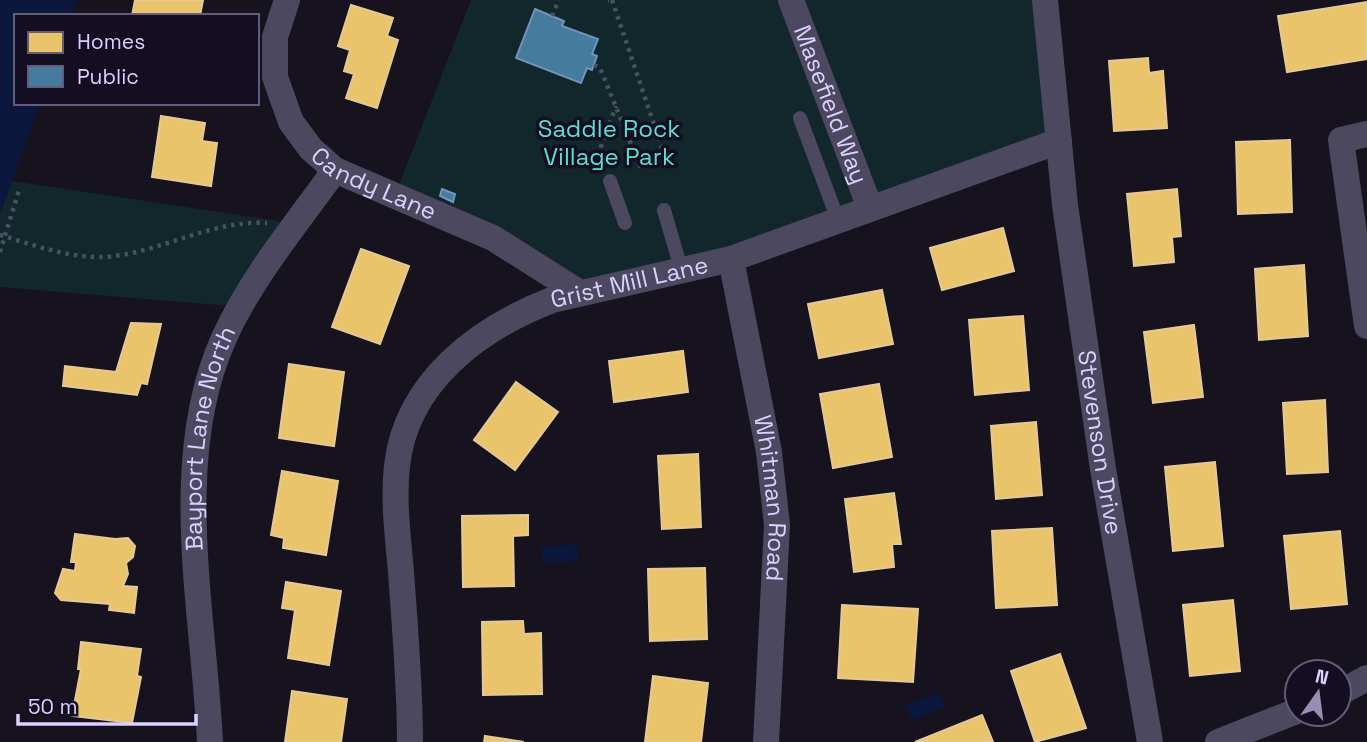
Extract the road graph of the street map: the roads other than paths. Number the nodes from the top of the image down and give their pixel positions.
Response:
1 (287, 0) edge
2 (792, 0) edge
3 (1045, 0) edge
4 (800, 118) dead end
5 (1367, 134) edge
6 (1059, 141) junction
7 (335, 170) junction
8 (610, 181) road end
9 (870, 208) junction
10 (664, 210) dead end
11 (838, 220) junction
12 (625, 223) dead end
13 (731, 259) junction
14 (682, 272) junction
15 (580, 293) junction
16 (1367, 326) edge
17 (1283, 721) edge
18 (1263, 735) edge
19 (210, 742) edge
20 (410, 742) edge
21 (766, 742) edge
22 (1150, 742) edge
23 (1218, 742) edge

1 - 7 street, Candy Lane
2 - 9 street, Masefield Way
3 - 6 street
4 - 11 lane
5 - 16 street
6 - 9 street, Grist Mill Lane
6 - 22 street, Stevenson Drive
7 - 15 street, Candy Lane
7 - 19 street, Bayport Lane North
8 - 12 lane
9 - 11 street, Grist Mill Lane
10 - 14 lane
11 - 13 street, Grist Mill Lane
13 - 14 street, Grist Mill Lane
13 - 21 street, Whitman Road
14 - 15 street, Grist Mill Lane
15 - 20 street, Grist Mill Lane
17 - 18 street
18 - 23 street

